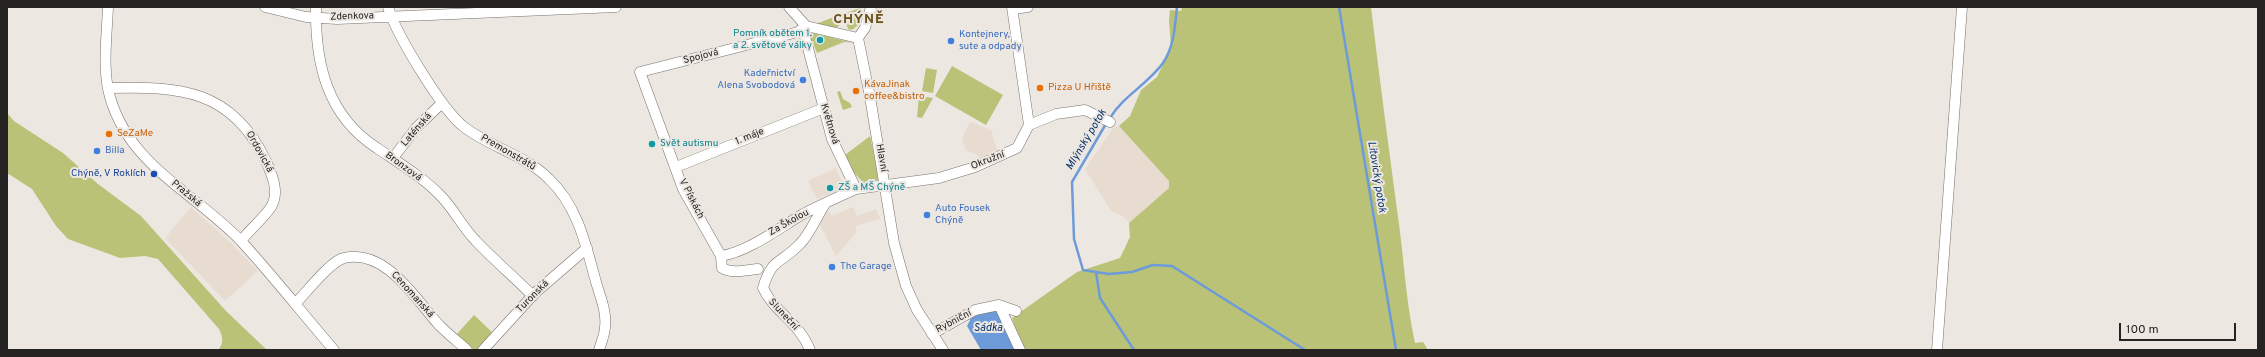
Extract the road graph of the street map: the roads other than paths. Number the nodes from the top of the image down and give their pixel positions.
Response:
1 (108, 7) edge
2 (265, 7) edge
3 (316, 7) edge
4 (616, 7) edge
5 (789, 7) edge
6 (871, 7) edge
7 (1028, 7) edge
8 (1962, 7) edge
9 (1013, 8) edge
10 (389, 11) edge
11 (315, 18) junction
12 (806, 26) junction
13 (858, 38) junction
14 (640, 72) joint
15 (108, 88) junction
16 (442, 103) junction
17 (824, 108) junction
18 (1110, 122) dead end
19 (1030, 125) junction
20 (393, 158) junction
21 (676, 167) junction
22 (885, 184) junction
23 (856, 189) junction
24 (825, 204) junction
25 (241, 241) junction
26 (587, 248) junction
27 (721, 256) junction
28 (758, 269) dead end
29 (533, 296) junction
30 (295, 304) junction
31 (999, 305) junction
32 (1016, 311) dead end
33 (932, 334) junction
34 (334, 350) edge
35 (466, 350) edge
36 (483, 350) edge
37 (599, 350) edge
38 (810, 350) edge
39 (943, 350) edge
40 (1020, 350) edge
41 (1937, 350) edge

1 - 15 street, Pražská
2 - 11 street, Zdenkova
3 - 11 street, Bronzová
4 - 10 street, Zdenkova
5 - 12 street
6 - 13 street
7 - 9 street
8 - 41 street
9 - 19 street
10 - 11 street, Zdenkova
10 - 16 street, Premonstrátů
11 - 20 street, Bronzová
12 - 13 street
12 - 14 street, Spojová
12 - 17 street, Květnová
13 - 22 street, Hlavní
14 - 21 street, V Pískách
15 - 25 street, Pražská
15 - 25 street, Ordovická
16 - 20 street, Laténská
16 - 26 street, Premonstrátů
17 - 21 street, 1. máje
17 - 23 street, Květnová
18 - 19 street
19 - 22 street, Okružní
20 - 29 street, Bronzová
21 - 27 street, V Pískách
22 - 23 street
22 - 33 street, Hlavní
23 - 24 street, Za Školou
24 - 27 street, Za Školou
24 - 38 street, Sluneční
25 - 30 street, Pražská
26 - 29 street, Turonská
26 - 37 street, Premonstrátů
27 - 28 street, V Pískách
29 - 36 street, Turonská
30 - 34 street, Pražská
30 - 35 street, Cenomanská
31 - 32 street
31 - 33 street, Rybniční
31 - 40 street
33 - 39 street, Hlavní

